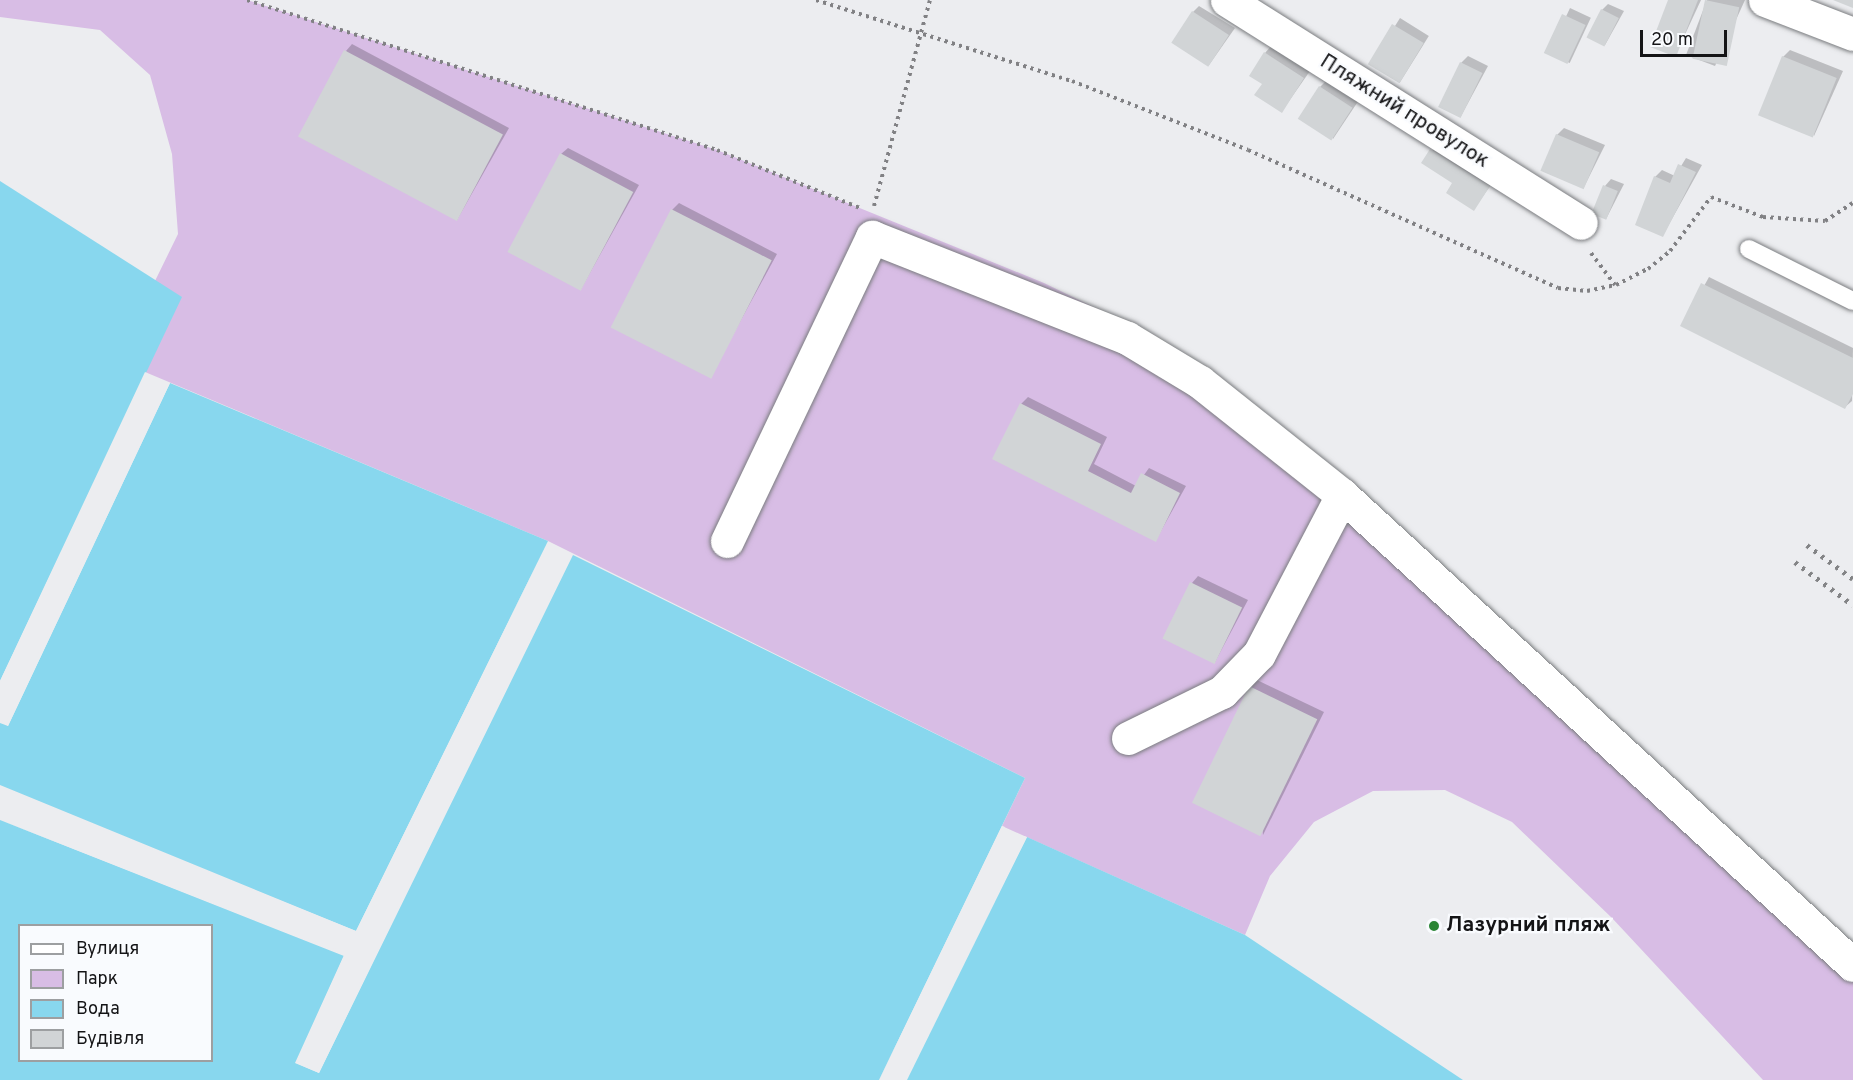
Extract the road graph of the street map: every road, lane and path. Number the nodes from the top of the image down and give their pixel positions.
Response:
1 (247, 0) edge
2 (816, 0) edge
3 (930, 0) edge
4 (1227, 0) edge
5 (1766, 0) edge
6 (922, 30) junction
7 (1853, 34) edge
8 (1853, 203) edge
9 (1581, 224) joint
10 (1749, 249) dead end
11 (1616, 285) junction
12 (1853, 301) edge
13 (1342, 495) junction
14 (728, 541) dead end
15 (1128, 738) dead end
16 (1853, 965) edge

1 - 6 path
2 - 6 path
3 - 6 path
4 - 9 street, Пляжний провулок
5 - 7 street
6 - 11 path
8 - 11 path
9 - 11 path
10 - 12 lane
13 - 14 street
13 - 15 street
13 - 16 street

